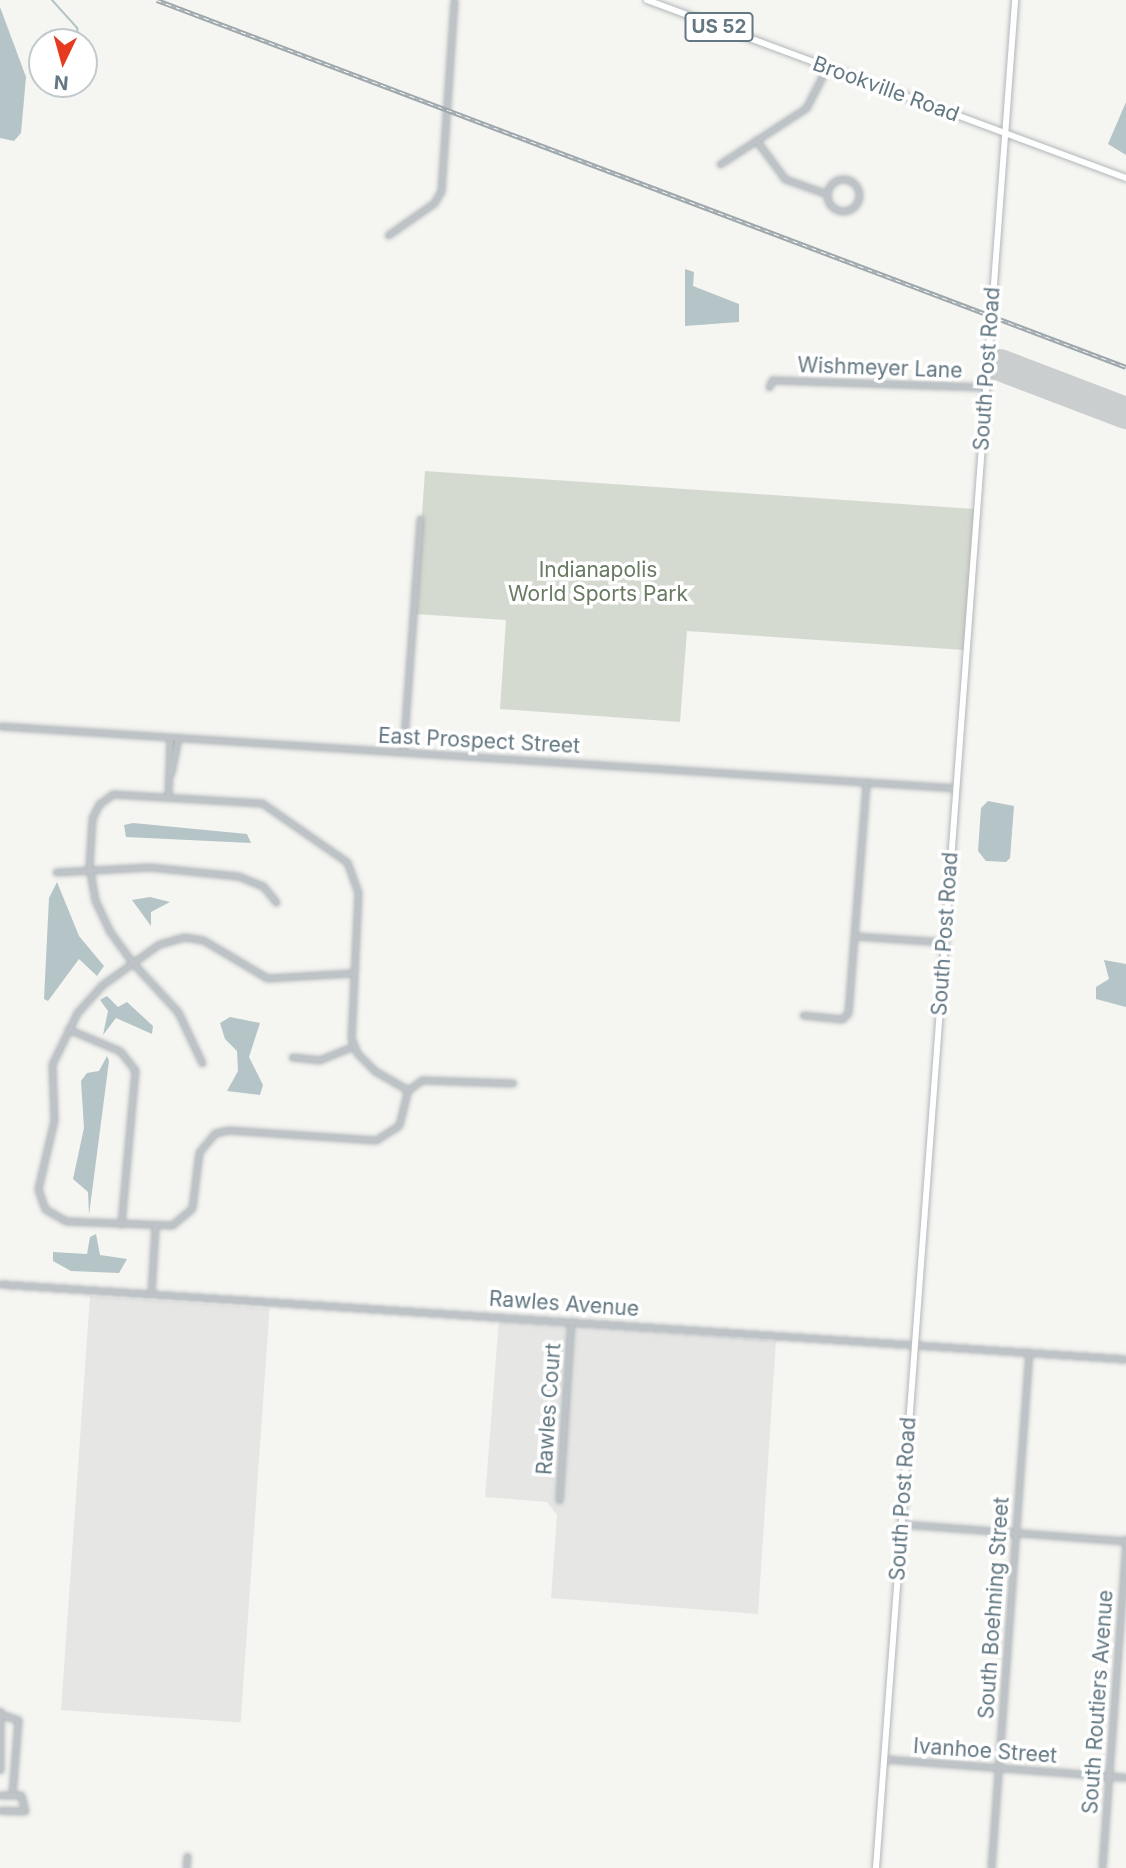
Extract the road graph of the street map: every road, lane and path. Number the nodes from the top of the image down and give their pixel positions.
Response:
1 (454, 0) edge
2 (647, 0) edge
3 (1015, 0) edge
4 (827, 66) junction
5 (1005, 133) junction
6 (756, 140) junction
7 (720, 164) dead end
8 (1126, 178) edge
9 (827, 194) junction
10 (388, 235) dead end
11 (769, 387) dead end
12 (986, 387) junction
13 (420, 519) dead end
14 (0, 726) edge
15 (170, 737) junction
16 (178, 738) junction
17 (403, 752) junction
18 (171, 772) junction
19 (866, 782) junction
20 (957, 788) junction
21 (168, 795) junction
22 (90, 870) junction
23 (56, 872) dead end
24 (276, 902) dead end
25 (854, 936) junction
26 (945, 942) junction
27 (132, 962) junction
28 (352, 973) junction
29 (803, 1015) dead end
30 (68, 1028) junction
31 (354, 1046) junction
32 (292, 1057) dead end
33 (202, 1063) dead end
34 (513, 1083) dead end
35 (408, 1090) junction
36 (121, 1224) junction
37 (155, 1226) junction
38 (0, 1284) edge
39 (151, 1294) junction
40 (571, 1321) junction
41 (915, 1343) junction
42 (1029, 1351) junction
43 (1126, 1359) edge
44 (559, 1500) dead end
45 (901, 1524) junction
46 (1016, 1533) junction
47 (1126, 1541) edge
48 (2, 1713) edge
49 (884, 1759) junction
50 (997, 1768) junction
51 (0, 1770) edge
52 (1108, 1776) junction
53 (1126, 1777) edge
54 (12, 1794) junction
55 (0, 1795) edge
56 (0, 1810) edge
57 (187, 1856) dead end
58 (186, 1868) edge
59 (876, 1868) edge
60 (991, 1868) edge
61 (1101, 1868) edge

1 - 10 street
2 - 4 main road, Brookville Road / US 52
3 - 5 main road, South Post Road
4 - 5 main road, Brookville Road / US 52
4 - 6 street
5 - 8 main road, Brookville Road / US 52
5 - 12 main road, South Post Road
6 - 7 street
6 - 9 street
9 - 9 street
11 - 12 street, Wishmeyer Lane
12 - 20 main road, South Post Road
13 - 17 street
14 - 15 street, East Prospect Street
15 - 16 street, East Prospect Street
15 - 18 street
16 - 17 street, East Prospect Street
16 - 18 street
17 - 19 street, East Prospect Street
18 - 21 street
19 - 20 street, East Prospect Street
19 - 25 street
20 - 26 main road, South Post Road
21 - 22 street
21 - 28 street
22 - 23 street
22 - 24 street
22 - 27 street
25 - 26 street
25 - 29 street
26 - 41 main road, South Post Road
27 - 28 street
27 - 30 street
27 - 33 street
28 - 31 street
30 - 36 street
30 - 36 street
31 - 32 street
31 - 35 street
34 - 35 street
35 - 37 street
36 - 37 street
37 - 39 street
38 - 39 street, Rawles Avenue
39 - 40 street, Rawles Avenue
40 - 41 street, Rawles Avenue
40 - 44 street, Rawles Court
41 - 42 street, Rawles Avenue
41 - 45 main road, South Post Road
42 - 43 street, Rawles Avenue
42 - 46 street, South Boehning Street
45 - 46 street
45 - 49 main road, South Post Road
46 - 47 street
46 - 50 street, South Boehning Street
47 - 52 street, South Routiers Avenue
48 - 51 street
48 - 54 street
49 - 50 street, Ivanhoe Street
49 - 59 main road, South Post Road
50 - 52 street, Ivanhoe Street
50 - 60 street, South Boehning Street
52 - 53 street, Ivanhoe Street
52 - 61 street, South Routiers Avenue
54 - 55 street
54 - 56 street
57 - 58 street

